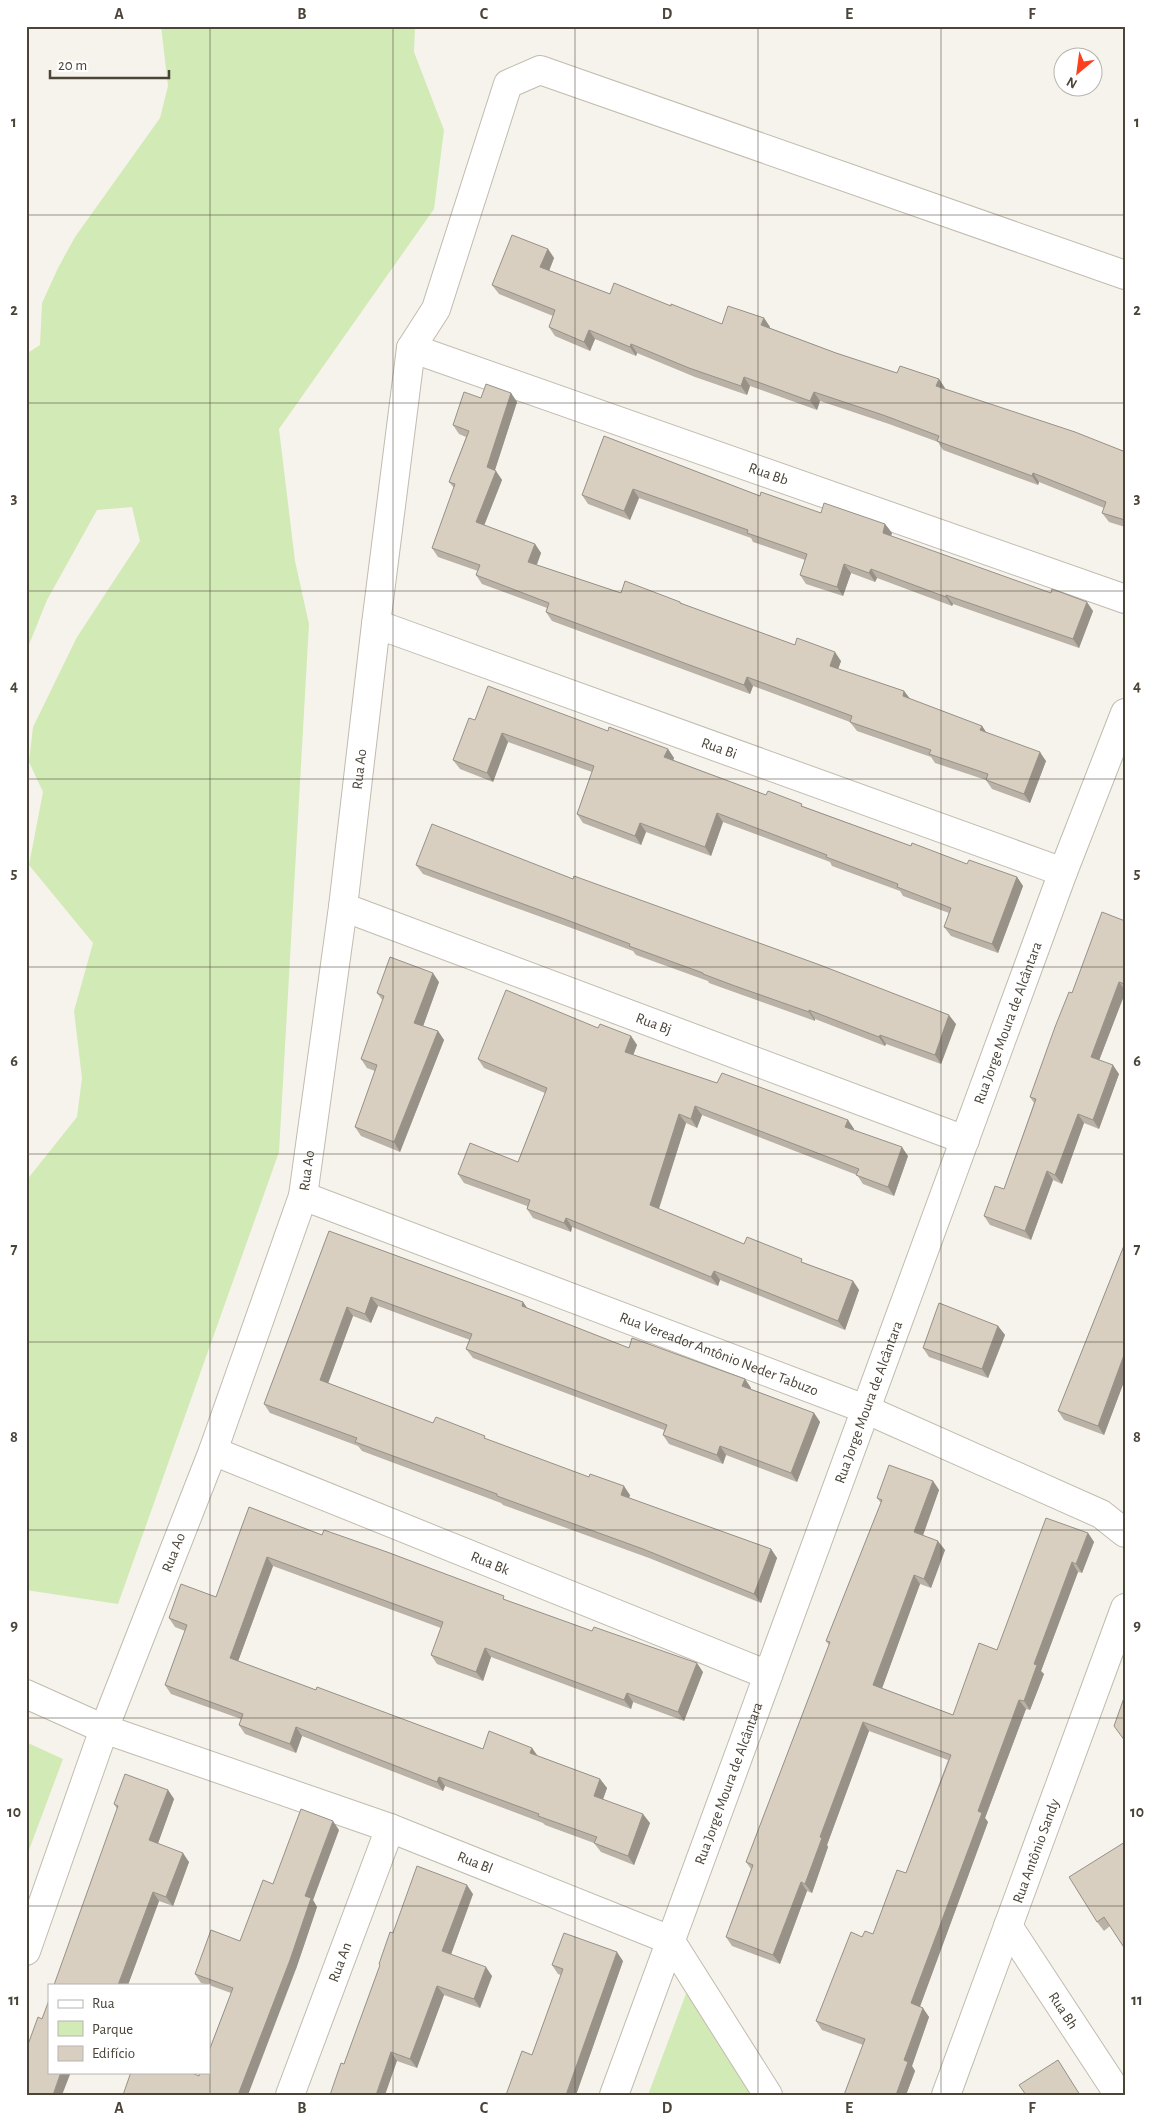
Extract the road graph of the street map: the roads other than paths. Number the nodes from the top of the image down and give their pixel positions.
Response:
1 (1125, 275) edge
2 (411, 348) junction
3 (1125, 598) edge
4 (376, 624) junction
5 (1125, 713) edge
6 (1063, 872) junction
7 (344, 907) junction
8 (965, 1140) junction
9 (303, 1196) junction
10 (865, 1409) junction
11 (213, 1451) junction
12 (1125, 1533) edge
13 (1125, 1608) edge
14 (768, 1675) junction
15 (26, 1694) edge
16 (104, 1729) junction
17 (390, 1828) junction
18 (1008, 1926) junction
19 (670, 1940) junction
20 (26, 1951) edge
21 (290, 2095) edge
22 (614, 2095) edge
23 (768, 2095) edge
24 (946, 2095) edge
25 (1119, 2095) edge

1 - 2 street
2 - 3 street, Rua Bb
2 - 4 street, Rua Ao
4 - 6 street, Rua Bi
4 - 7 street, Rua Ao
5 - 6 street, Rua Jorge Moura de Alcântara
6 - 8 street, Rua Jorge Moura de Alcântara
7 - 8 street, Rua Bj
7 - 9 street, Rua Ao
8 - 10 street, Rua Jorge Moura de Alcântara
9 - 10 street, Rua Vereador Antônio Neder Tabuzo
9 - 11 street, Rua Ao
10 - 12 street, Rua Vereador Antônio Neder Tabuzo
10 - 14 street, Rua Jorge Moura de Alcântara
11 - 14 street, Rua Bk
11 - 16 street, Rua Ao
13 - 18 street, Rua Antônio Sandy
14 - 19 street, Rua Jorge Moura de Alcântara
15 - 16 street, Rua Bl
16 - 17 street, Rua Bl
16 - 20 street, Rua Ao
17 - 19 street, Rua Bl
17 - 21 street, Rua An
18 - 24 street, Rua Antônio Sandy
18 - 25 street, Rua Bh
19 - 22 street, Rua Jorge Moura de Alcântara
19 - 23 street

